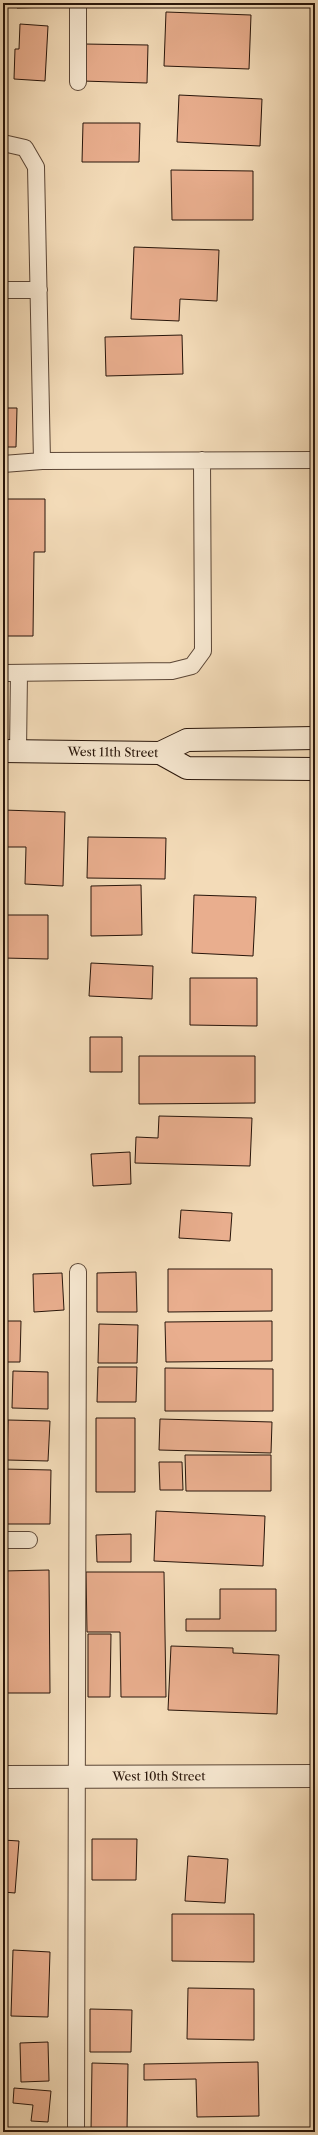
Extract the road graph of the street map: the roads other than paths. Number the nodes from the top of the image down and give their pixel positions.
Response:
1 (78, 3) edge
2 (78, 82) dead end
3 (3, 143) edge
4 (3, 290) edge
5 (39, 290) junction
6 (202, 460) junction
7 (315, 460) edge
8 (42, 461) junction
9 (3, 464) edge
10 (3, 673) edge
11 (19, 673) junction
12 (315, 738) edge
13 (10, 751) edge
14 (160, 753) junction
15 (315, 768) edge
16 (78, 1272) dead end
17 (3, 1540) edge
18 (29, 1540) dead end
19 (315, 1776) edge
20 (3, 1777) edge
21 (76, 1777) junction
22 (76, 2132) edge

1 - 2 lane
3 - 5 lane
4 - 5 lane
5 - 8 lane
6 - 7 lane
6 - 8 lane
6 - 11 lane
8 - 9 lane
10 - 11 lane
11 - 13 lane
12 - 14 main road
13 - 14 main road, West 11th Street
14 - 15 main road, West 11th Street
16 - 21 lane
17 - 18 lane
19 - 21 main road, West 10th Street
20 - 21 main road, West 10th Street
21 - 22 lane

